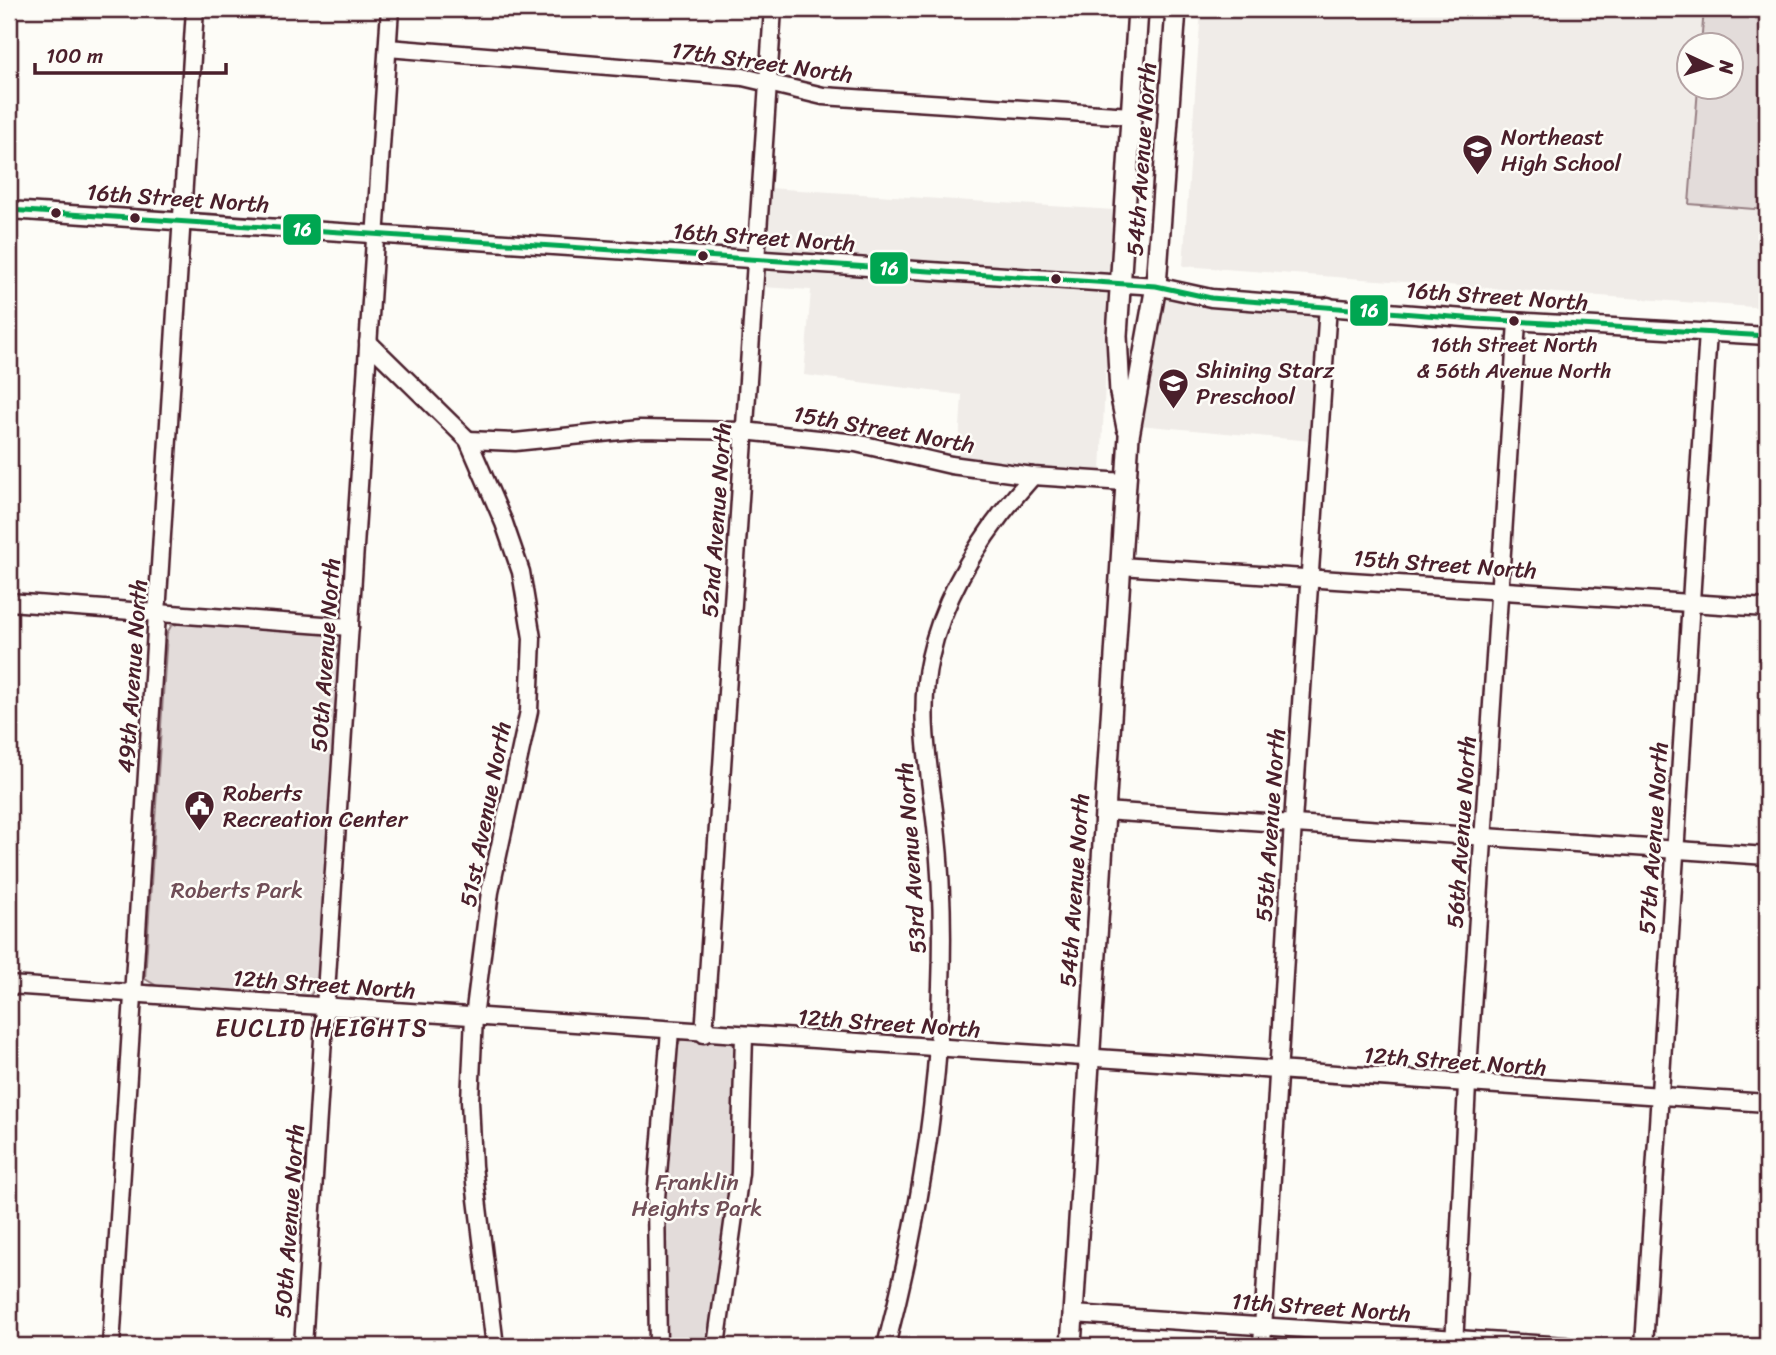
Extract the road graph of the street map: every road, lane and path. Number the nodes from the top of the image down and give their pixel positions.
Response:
1 (195, 9) edge
2 (390, 9) edge
3 (773, 9) edge
4 (1138, 9) edge
5 (1176, 9) edge
6 (388, 48) junction
7 (769, 83) junction
8 (1131, 116) junction
9 (9, 210) edge
10 (180, 221) junction
11 (375, 234) junction
12 (756, 260) junction
13 (1121, 284) junction
14 (1156, 286) junction
15 (1328, 306) junction
16 (1517, 321) junction
17 (1708, 332) junction
18 (1767, 336) edge
19 (368, 342) junction
20 (744, 431) junction
21 (1129, 436) junction
22 (468, 440) junction
23 (1032, 476) junction
24 (1125, 482) junction
25 (1120, 566) junction
26 (1310, 578) junction
27 (1500, 590) junction
28 (9, 602) edge
29 (1691, 603) junction
30 (1767, 608) edge
31 (159, 612) junction
32 (350, 627) junction
33 (1104, 811) junction
34 (1293, 822) junction
35 (1484, 838) junction
36 (1674, 851) junction
37 (1767, 856) edge
38 (9, 985) edge
39 (135, 994) junction
40 (326, 1007) junction
41 (474, 1017) junction
42 (670, 1031) junction
43 (705, 1034) junction
44 (744, 1036) junction
45 (938, 1049) junction
46 (1088, 1058) junction
47 (1279, 1072) junction
48 (1467, 1085) junction
49 (1661, 1097) junction
50 (1767, 1103) edge
51 (1073, 1314) junction
52 (1264, 1326) junction
53 (1454, 1343) edge
54 (111, 1346) edge
55 (303, 1346) edge
56 (495, 1346) edge
57 (658, 1346) edge
58 (716, 1346) edge
59 (886, 1346) edge
60 (1071, 1346) edge
61 (1262, 1346) edge
62 (1566, 1346) edge
63 (1644, 1346) edge

1 - 10 street, 49th Avenue North
2 - 6 street, 50th Avenue North
3 - 7 street, 52nd Avenue North
4 - 8 main road, 54th Avenue North
5 - 14 main road, 54th Avenue North
6 - 7 street, 17th Street North
6 - 11 street, 50th Avenue North
7 - 8 street, 17th Street North
7 - 12 street, 52nd Avenue North
8 - 13 main road, 54th Avenue North
9 - 10 street, 16th Street North
10 - 11 street, 16th Street North
10 - 31 street, 49th Avenue North
11 - 12 street, 16th Street North
11 - 19 street, 50th Avenue North
12 - 13 street, 16th Street North
12 - 20 street, 52nd Avenue North
13 - 14 street, 16th Street North
13 - 21 main road, 54th Avenue North
14 - 15 street, 16th Street North
14 - 21 main road, 54th Avenue North
15 - 16 street, 16th Street North
15 - 26 street, 55th Avenue North
16 - 17 street, 16th Street North
16 - 27 street, 56th Avenue North
17 - 18 street, 16th Street North
17 - 29 street, 57th Avenue North
19 - 22 street, 51st Avenue North
19 - 32 street, 50th Avenue North
20 - 22 street, 15th Street North
20 - 23 street, 15th Street North
20 - 43 street, 52nd Avenue North
21 - 24 main road, 54th Avenue North
22 - 41 street, 51st Avenue North
23 - 24 street, 15th Street North
23 - 45 street, 53rd Avenue North
24 - 25 main road, 54th Avenue North
25 - 26 street, 15th Street North
25 - 33 main road, 54th Avenue North
26 - 27 street, 15th Street North
26 - 34 street, 55th Avenue North
27 - 29 street, 15th Street North
27 - 35 street, 56th Avenue North
28 - 31 street
29 - 30 street, 15th Street North
29 - 36 street, 57th Avenue North
31 - 32 street
31 - 39 street, 49th Avenue North
32 - 40 street, 50th Avenue North
33 - 34 street
33 - 46 main road, 54th Avenue North
34 - 35 street
34 - 47 street, 55th Avenue North
35 - 36 street
35 - 48 street, 56th Avenue North
36 - 37 street
36 - 49 street, 57th Avenue North
38 - 39 street, 12th Street North
39 - 40 street, 12th Street North
39 - 54 street, 49th Avenue North
40 - 41 street, 12th Street North
40 - 55 street, 50th Avenue North
41 - 42 street, 12th Street North
41 - 56 street, 51st Avenue North
42 - 43 street, 12th Street North
42 - 57 street
43 - 44 street, 12th Street North
44 - 45 street, 12th Street North
44 - 58 street
45 - 46 street, 12th Street North
45 - 59 street, 53rd Avenue North
46 - 47 street, 12th Street North
46 - 51 main road, 54th Avenue North
47 - 48 street, 12th Street North
47 - 52 street, 55th Avenue North
48 - 49 street, 12th Street North
48 - 53 street, 56th Avenue North
49 - 50 street, 12th Street North
49 - 63 street, 57th Avenue North
51 - 52 street, 11th Street North
51 - 60 main road, 54th Avenue North
52 - 53 street, 11th Street North
52 - 61 street, 55th Avenue North
53 - 62 street, 11th Street North

